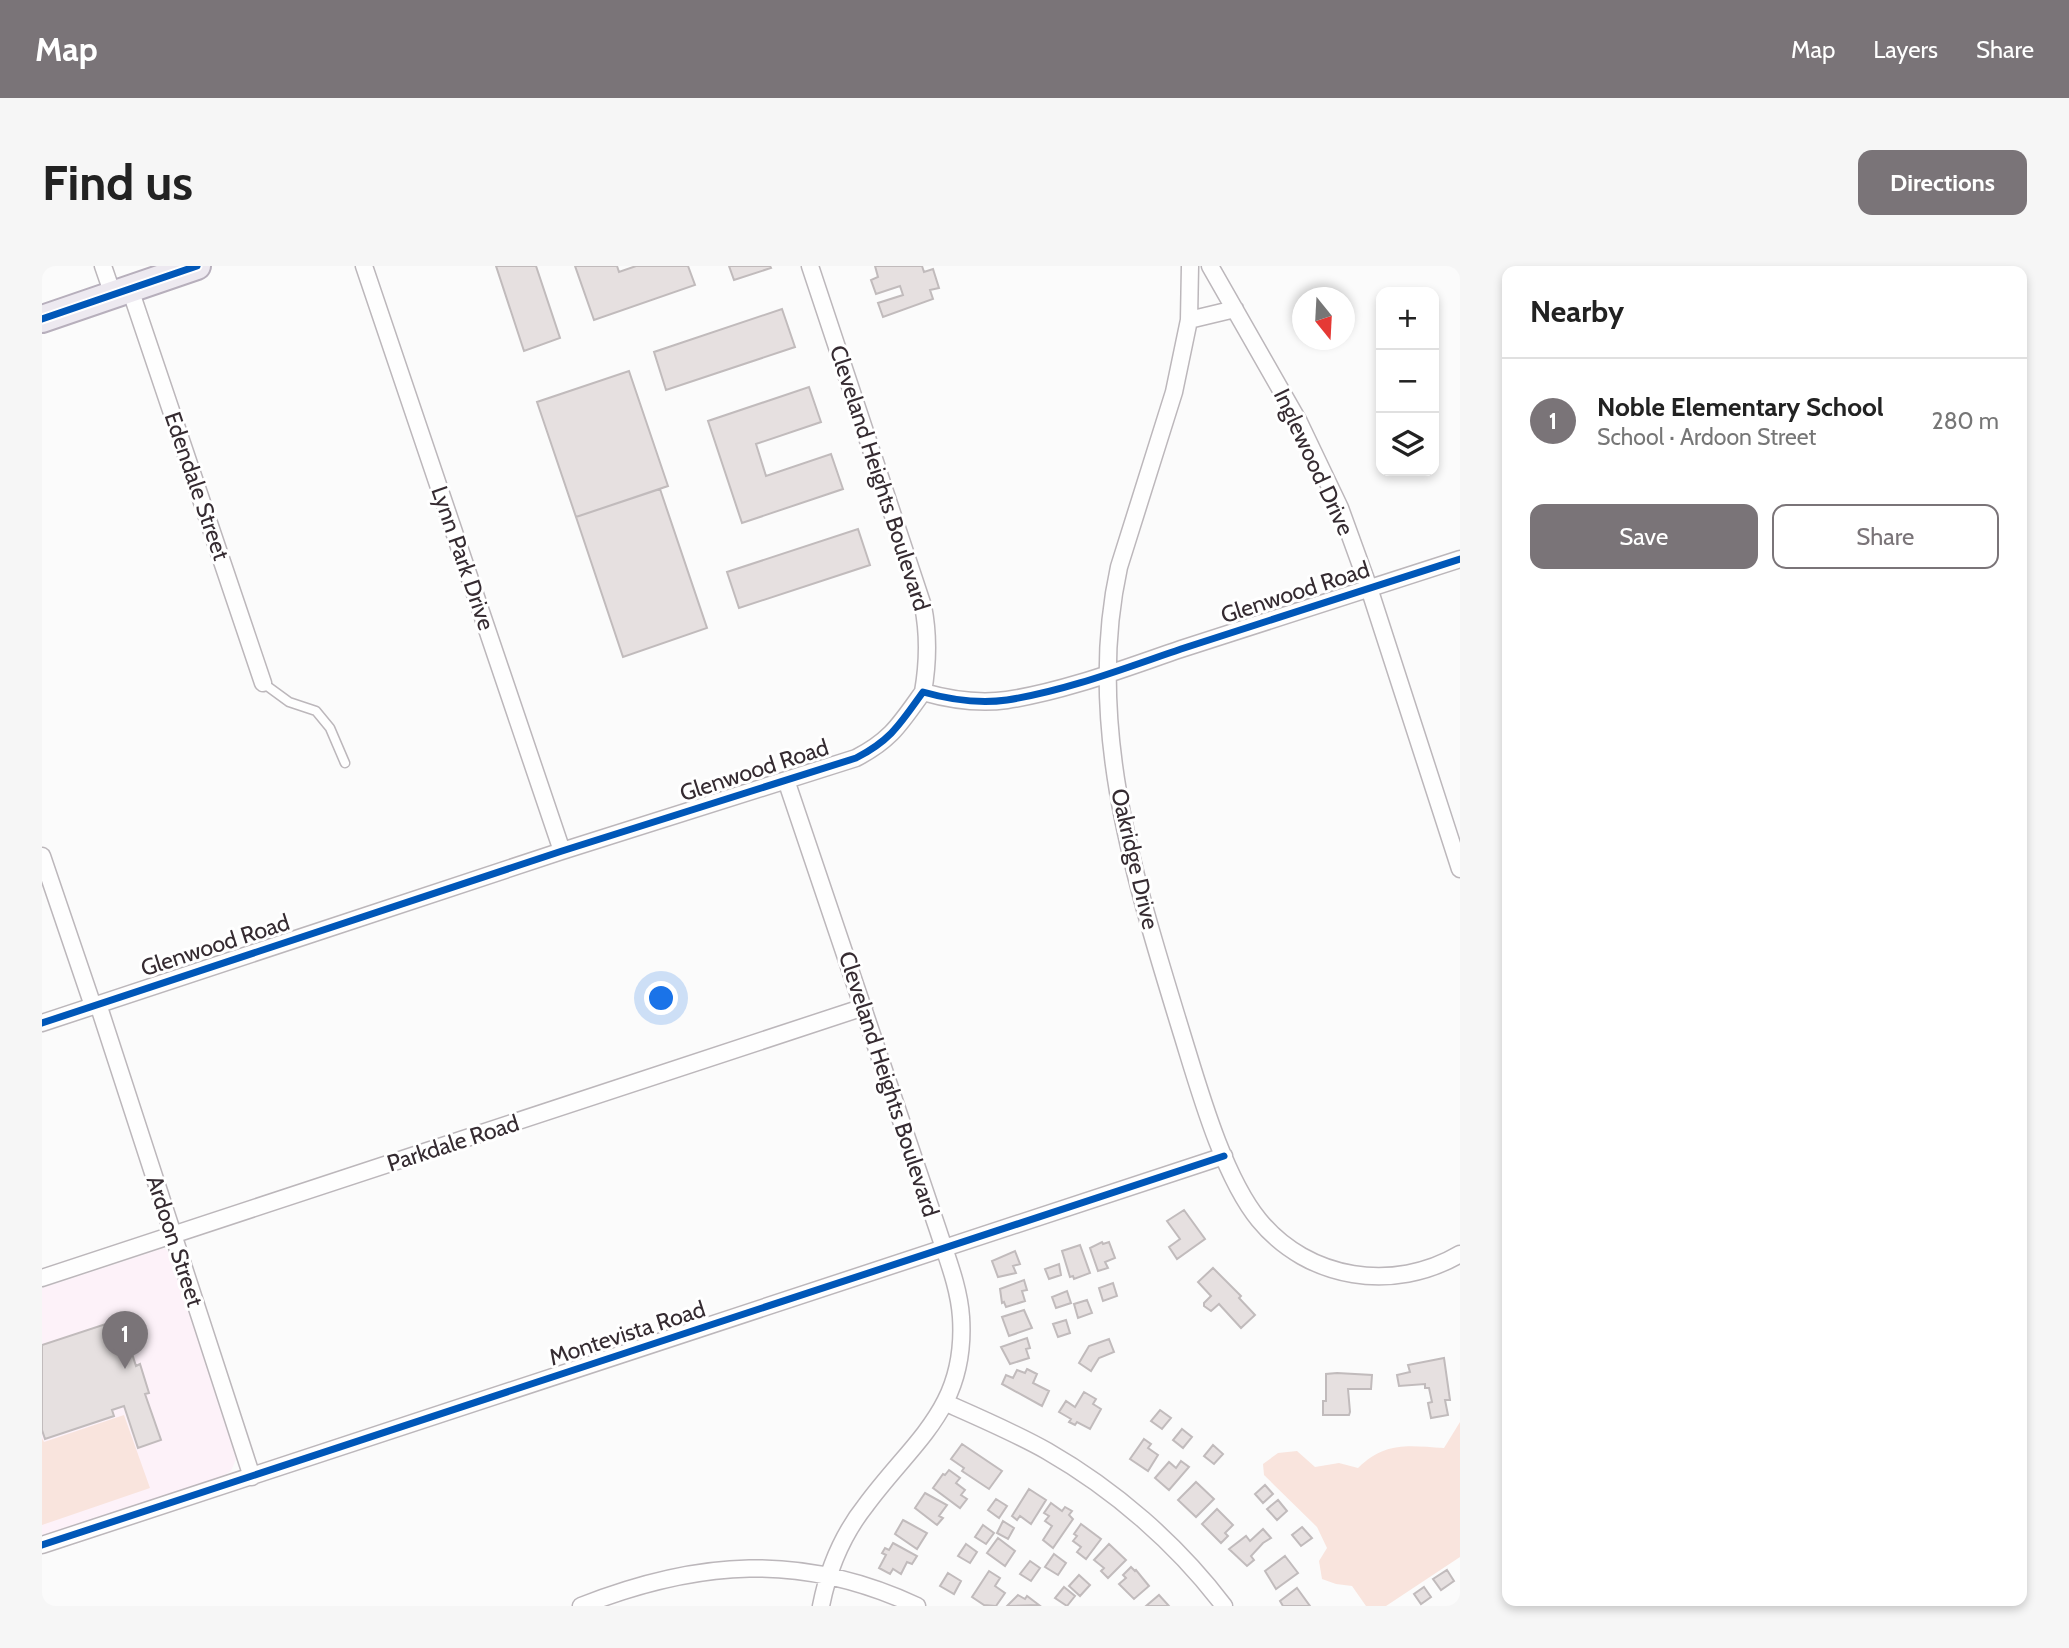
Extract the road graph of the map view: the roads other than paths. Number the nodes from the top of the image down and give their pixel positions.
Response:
1 (103, 266) edge
2 (197, 266) edge
3 (364, 266) edge
4 (810, 266) edge
5 (1190, 266) edge
6 (1210, 266) edge
7 (122, 292) junction
8 (1235, 309) junction
9 (42, 319) edge
10 (1189, 320) junction
11 (1460, 559) edge
12 (1369, 588) junction
13 (1107, 673) junction
14 (263, 683) joint
15 (923, 692) junction
16 (345, 763) dead end
17 (786, 780) junction
18 (562, 851) junction
19 (42, 856) edge
20 (1460, 869) edge
21 (95, 1005) junction
22 (864, 1007) junction
23 (42, 1023) edge
24 (1224, 1156) junction
25 (174, 1235) junction
26 (944, 1249) junction
27 (1460, 1254) edge
28 (42, 1278) edge
29 (946, 1403) junction
30 (252, 1477) junction
31 (42, 1545) edge
32 (828, 1576) junction
33 (581, 1606) edge
34 (821, 1606) edge
35 (917, 1606) edge
36 (1224, 1606) edge

1 - 7 street, Edendale Street
2 - 7 main road
3 - 18 street, Lynn Park Drive
4 - 15 street, Cleveland Heights Boulevard
5 - 10 street, Oakridge Drive
6 - 8 street, Inglewood Drive
7 - 9 main road
7 - 14 street, Edendale Street
8 - 10 street
8 - 12 street, Inglewood Drive
10 - 13 street, Oakridge Drive
11 - 12 street, Glenwood Road
12 - 13 street, Glenwood Road
12 - 20 street, Inglewood Drive
13 - 15 street, Glenwood Road
13 - 24 street, Oakridge Drive
14 - 16 lane
15 - 17 street, Glenwood Road
17 - 18 street, Glenwood Road
17 - 22 street, Cleveland Heights Boulevard
18 - 21 street, Glenwood Road
19 - 21 street, Ardoon Street
21 - 23 street, Glenwood Road
21 - 25 street, Ardoon Street
22 - 25 street, Parkdale Road
22 - 26 street, Cleveland Heights Boulevard
24 - 26 street, Montevista Road
24 - 27 street, Oakridge Drive
25 - 28 street, Parkdale Road
25 - 30 street, Ardoon Street
26 - 29 street, Cleveland Heights Boulevard
26 - 30 street, Montevista Road
29 - 32 street, Cleveland Heights Boulevard
29 - 36 street
30 - 31 street, Montevista Road
32 - 33 street
32 - 34 street, Cleveland Heights Boulevard
32 - 35 street

